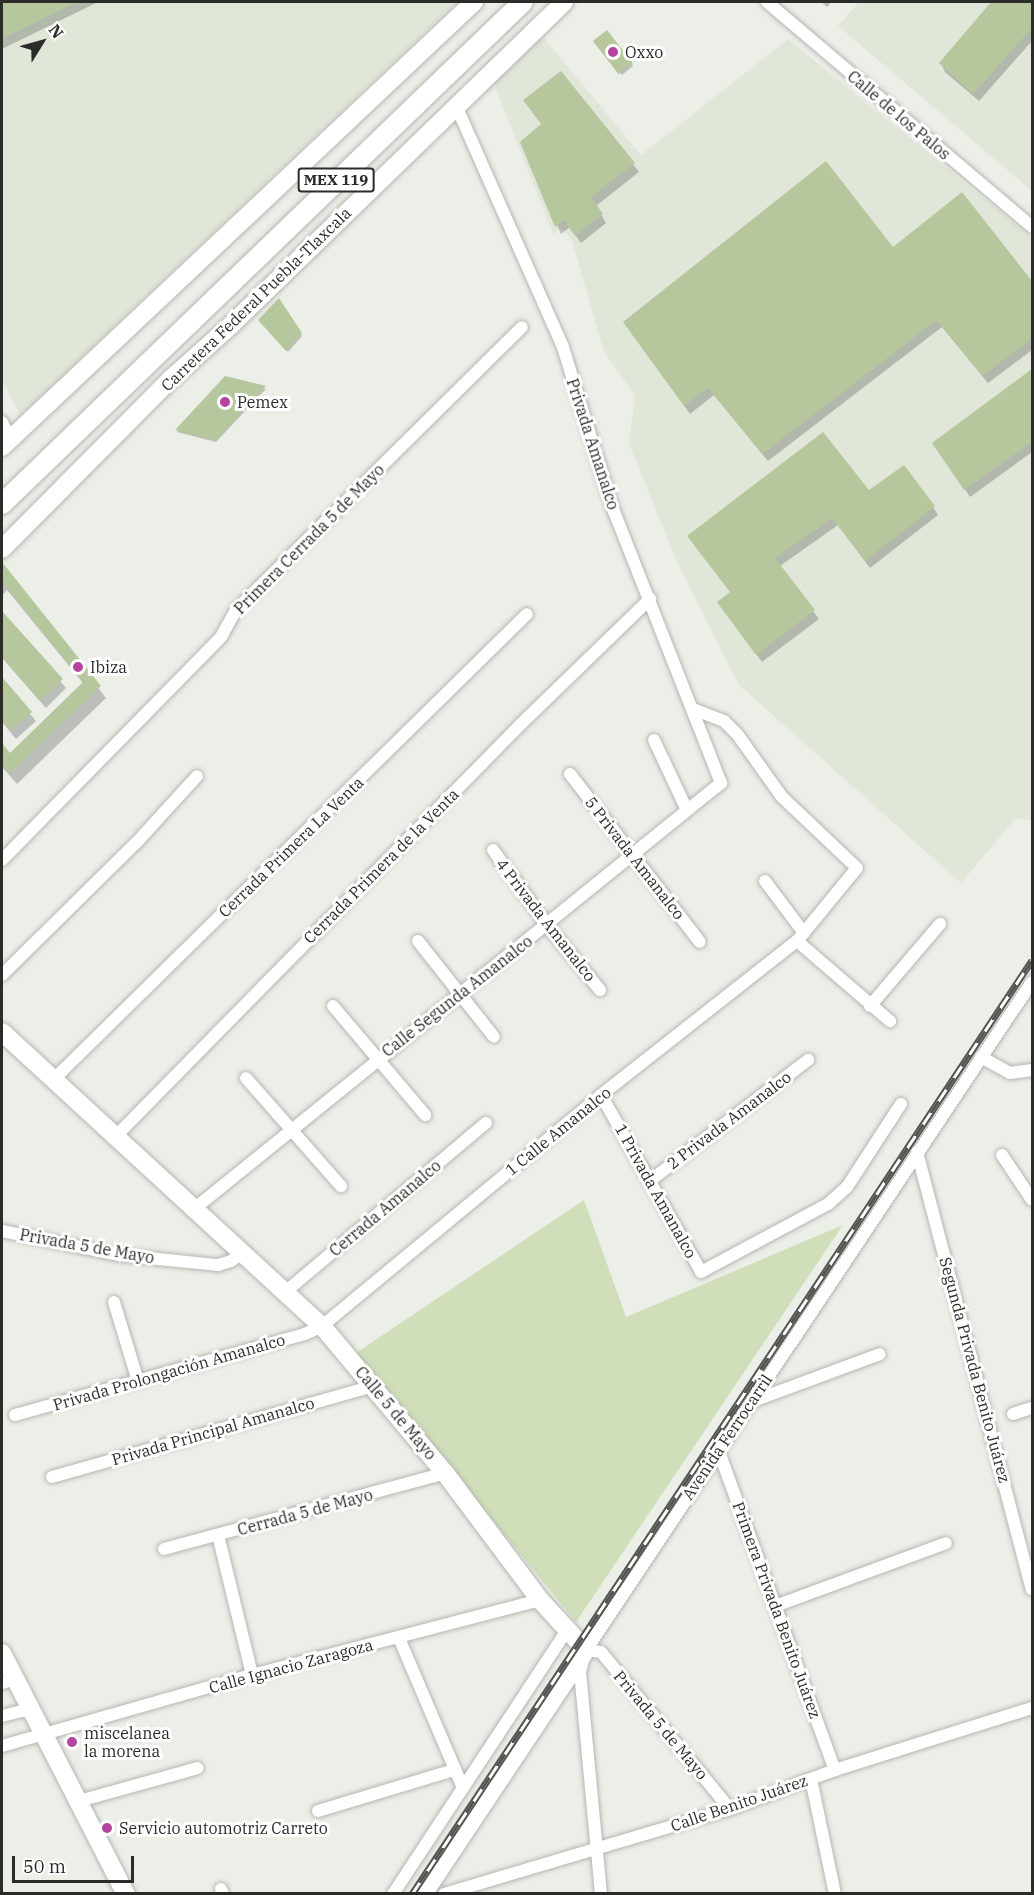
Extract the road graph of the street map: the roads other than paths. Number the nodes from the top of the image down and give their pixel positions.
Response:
1 (474, 2) edge
2 (523, 2) edge
3 (564, 2) edge
4 (767, 2) edge
5 (457, 108) junction
6 (1032, 227) edge
7 (522, 327) dead end
8 (2, 422) edge
9 (6, 443) edge
10 (2, 504) edge
11 (2, 549) edge
12 (650, 599) junction
13 (527, 614) dead end
14 (693, 709) junction
15 (654, 740) dead end
16 (570, 774) dead end
17 (197, 776) dead end
18 (721, 783) joint
19 (687, 810) junction
20 (493, 850) dead end
21 (632, 854) junction
22 (2, 860) edge
23 (765, 881) dead end
24 (940, 924) dead end
25 (547, 925) junction
26 (801, 937) junction
27 (418, 941) dead end
28 (700, 942) dead end
29 (2, 975) edge
30 (1032, 982) edge
31 (600, 990) dead end
32 (459, 993) junction
33 (333, 1006) dead end
34 (870, 1006) junction
35 (890, 1021) dead end
36 (2, 1032) edge
37 (494, 1037) dead end
38 (981, 1057) junction
39 (378, 1059) junction
40 (808, 1060) dead end
41 (1032, 1070) edge
42 (246, 1078) dead end
43 (54, 1079) junction
44 (601, 1095) junction
45 (901, 1104) dead end
46 (425, 1115) dead end
47 (486, 1123) dead end
48 (292, 1130) junction
49 (115, 1137) junction
50 (917, 1152) junction
51 (1002, 1155) dead end
52 (651, 1180) junction
53 (341, 1186) dead end
54 (1032, 1200) edge
55 (194, 1209) junction
56 (2, 1231) edge
57 (242, 1253) junction
58 (285, 1293) junction
59 (114, 1302) dead end
60 (322, 1326) junction
61 (880, 1354) dead end
62 (138, 1382) junction
63 (374, 1386) junction
64 (753, 1401) junction
65 (1032, 1408) edge
66 (1013, 1414) dead end
67 (15, 1415) dead end
68 (718, 1449) junction
69 (445, 1473) junction
70 (52, 1477) dead end
71 (218, 1535) junction
72 (946, 1543) dead end
73 (164, 1549) dead end
74 (1032, 1589) edge
75 (540, 1600) junction
76 (775, 1606) junction
77 (567, 1630) junction
78 (399, 1638) junction
79 (586, 1650) junction
80 (2, 1653) edge
81 (252, 1675) junction
82 (8, 1681) edge
83 (31, 1708) junction
84 (1032, 1708) edge
85 (2, 1716) edge
86 (43, 1732) junction
87 (2, 1746) edge
88 (198, 1768) dead end
89 (454, 1770) junction
90 (835, 1770) junction
91 (810, 1779) junction
92 (463, 1788) junction
93 (79, 1801) junction
94 (730, 1809) junction
95 (318, 1811) dead end
96 (598, 1849) junction
97 (126, 1893) edge
98 (393, 1893) edge
99 (423, 1893) edge
100 (444, 1893) edge
101 (601, 1893) edge
102 (835, 1893) edge

1 - 9 street
2 - 10 main road, Carretera Federal Puebla-Tlaxcala / MEX 119
3 - 5 street, Carretera Federal Puebla-Tlaxcala
4 - 6 street, Calle de los Palos
5 - 11 street, Carretera Federal Puebla-Tlaxcala
5 - 12 street, Privada Amanalco
7 - 22 street, Primera Cerrada 5 de Mayo
8 - 9 street
12 - 14 street, Privada Amanalco
12 - 49 street, Cerrada Primera de la Venta
13 - 43 street, Cerrada Primera La Venta
14 - 18 street, Privada Amanalco
14 - 26 street, 1 Calle Amanalco
15 - 19 street
16 - 21 street, 5 Privada Amanalco
17 - 29 street
18 - 19 street, Calle Segunda Amanalco
19 - 21 street, Calle Segunda Amanalco
20 - 25 street, 4 Privada Amanalco
21 - 25 street, Calle Segunda Amanalco
21 - 28 street, 5 Privada Amanalco
23 - 26 street
24 - 34 street
25 - 31 street, 4 Privada Amanalco
25 - 32 street, Calle Segunda Amanalco
26 - 34 street
26 - 44 street, 1 Calle Amanalco
27 - 32 street
30 - 38 street, Avenida Ferrocarril
32 - 37 street
32 - 39 street, Calle Segunda Amanalco
33 - 39 street
34 - 35 street
36 - 43 street, Calle 5 de Mayo
38 - 41 street
38 - 50 street, Avenida Ferrocarril
39 - 46 street
39 - 48 street, Calle Segunda Amanalco
40 - 52 street, 2 Privada Amanalco
42 - 48 street
43 - 49 street, Calle 5 de Mayo
44 - 52 street, 1 Privada Amanalco
44 - 60 street, 1 Calle Amanalco
45 - 52 street, 1 Privada Amanalco
47 - 58 street, Cerrada Amanalco
48 - 53 street
48 - 55 street, Calle Segunda Amanalco
49 - 55 street, Calle 5 de Mayo
50 - 64 street, Avenida Ferrocarril
50 - 74 street, Segunda Privada Benito Juárez
51 - 54 street
55 - 57 street, Calle 5 de Mayo
56 - 57 street, Privada 5 de Mayo
57 - 58 street, Calle 5 de Mayo
58 - 60 street, Calle 5 de Mayo
59 - 62 street
60 - 62 street, Privada Prolongación Amanalco
60 - 63 street, Calle 5 de Mayo
61 - 64 street
62 - 67 street, Privada Prolongación Amanalco
63 - 69 street, Calle 5 de Mayo
63 - 70 street, Privada Principal Amanalco
64 - 68 street, Avenida Ferrocarril
65 - 66 street
68 - 76 street, Primera Privada Benito Juárez
68 - 79 street, Avenida Ferrocarril
69 - 71 street, Cerrada 5 de Mayo
69 - 75 street, Calle 5 de Mayo
71 - 73 street, Cerrada 5 de Mayo
71 - 81 street
72 - 76 street
75 - 77 street, Calle 5 de Mayo
75 - 78 street, Calle Ignacio Zaragoza
76 - 90 street, Primera Privada Benito Juárez
77 - 79 street, Calle 5 de Mayo
77 - 92 street
78 - 81 street, Calle Ignacio Zaragoza
78 - 89 street
79 - 94 street, Privada 5 de Mayo
79 - 96 street
79 - 99 street, Avenida Ferrocarril
80 - 82 street
81 - 86 street, Calle Ignacio Zaragoza
82 - 83 street
83 - 85 street
83 - 86 street
84 - 90 street, Calle Benito Juárez
86 - 87 street, Calle Ignacio Zaragoza
86 - 93 street
88 - 93 street
89 - 92 street
89 - 95 street
90 - 91 street, Calle Benito Juárez
91 - 94 street, Calle Benito Juárez
91 - 102 street
92 - 98 street
93 - 97 street
94 - 96 street, Calle Benito Juárez
96 - 100 street, Calle Benito Juárez
96 - 101 street

